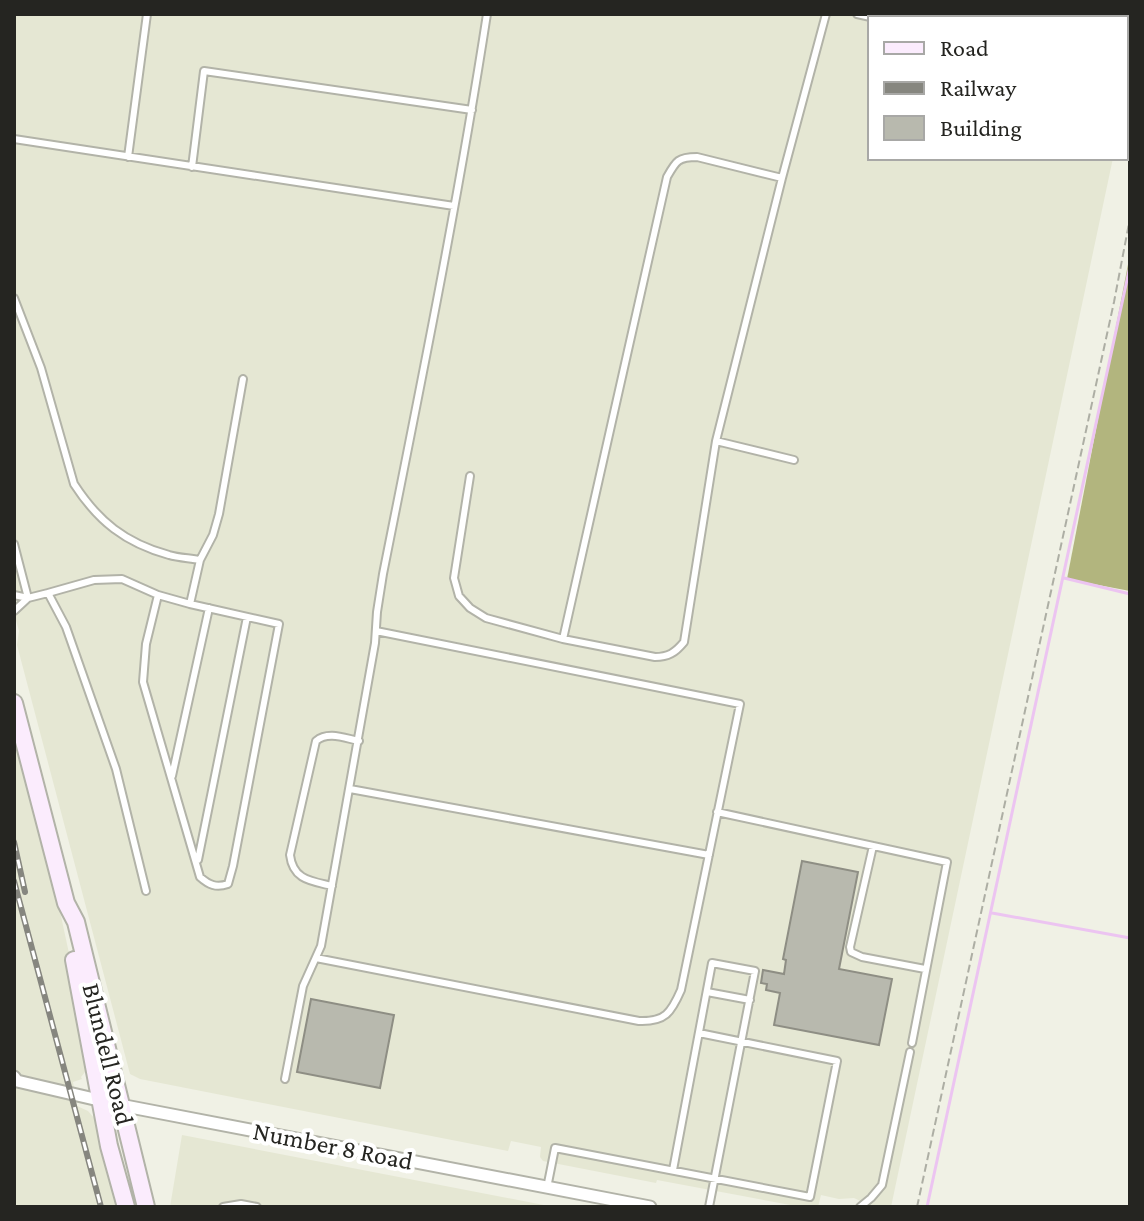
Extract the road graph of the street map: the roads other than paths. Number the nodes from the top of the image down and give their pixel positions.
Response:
1 (147, 14) edge
2 (487, 14) edge
3 (826, 14) edge
4 (472, 110) junction
5 (14, 139) edge
6 (128, 157) junction
7 (192, 167) junction
8 (782, 178) junction
9 (454, 206) junction
10 (14, 298) edge
11 (243, 379) dead end
12 (716, 441) junction
13 (794, 460) dead end
14 (470, 476) dead end
15 (14, 544) edge
16 (200, 560) junction
17 (48, 593) junction
18 (14, 595) edge
19 (158, 595) junction
20 (28, 598) junction
21 (190, 604) junction
22 (209, 608) junction
23 (14, 611) edge
24 (247, 617) junction
25 (376, 631) junction
26 (563, 639) junction
27 (14, 703) edge
28 (359, 741) junction
29 (171, 778) junction
30 (350, 789) junction
31 (717, 812) junction
32 (873, 846) junction
33 (709, 855) junction
34 (197, 864) junction
35 (332, 886) junction
36 (146, 891) dead end
37 (66, 903) junction
38 (316, 958) junction
39 (925, 969) junction
40 (707, 992) junction
41 (750, 1000) junction
42 (699, 1033) junction
43 (741, 1042) junction
44 (912, 1043) dead end
45 (910, 1052) dead end
46 (285, 1079) dead end
47 (15, 1080) edge
48 (101, 1101) junction
49 (120, 1105) junction
50 (673, 1170) junction
51 (714, 1178) junction
52 (547, 1188) junction
53 (126, 1207) edge
54 (146, 1207) edge
55 (223, 1207) edge
56 (257, 1207) edge
57 (650, 1207) edge
58 (709, 1207) edge
59 (860, 1207) edge

1 - 6 lane
2 - 4 lane
3 - 8 lane
4 - 7 lane
4 - 9 lane
5 - 6 lane
6 - 7 lane
7 - 9 lane
8 - 12 lane
8 - 26 lane
9 - 25 lane
10 - 16 lane
11 - 16 lane
12 - 13 lane
12 - 26 lane
14 - 26 lane
15 - 20 lane
16 - 21 lane
17 - 19 lane
17 - 20 lane
17 - 36 lane
18 - 20 lane
19 - 21 lane
19 - 29 lane
20 - 23 lane
21 - 22 lane
22 - 24 lane
22 - 29 lane
24 - 34 lane
24 - 34 lane
25 - 28 lane
25 - 31 lane
27 - 37 main road, Blundell Road
28 - 30 lane
28 - 35 lane
29 - 34 lane
30 - 33 lane
30 - 35 lane
31 - 32 lane
31 - 33 lane
32 - 39 lane
32 - 39 lane
33 - 38 lane
35 - 38 lane
37 - 48 main road, Blundell Road
37 - 49 main road, Blundell Road
38 - 46 lane
39 - 44 lane
40 - 41 lane
40 - 41 lane
40 - 42 lane
41 - 43 lane
42 - 43 lane
42 - 50 lane
43 - 51 lane
43 - 51 lane
45 - 59 lane
47 - 48 street, Number 8 Road
48 - 49 street, Number 8 Road
48 - 53 main road, Blundell Road
49 - 52 street, Number 8 Road
49 - 54 main road, Blundell Road
50 - 51 lane
50 - 52 lane
51 - 58 lane
52 - 57 street, Number 8 Road
55 - 56 lane

